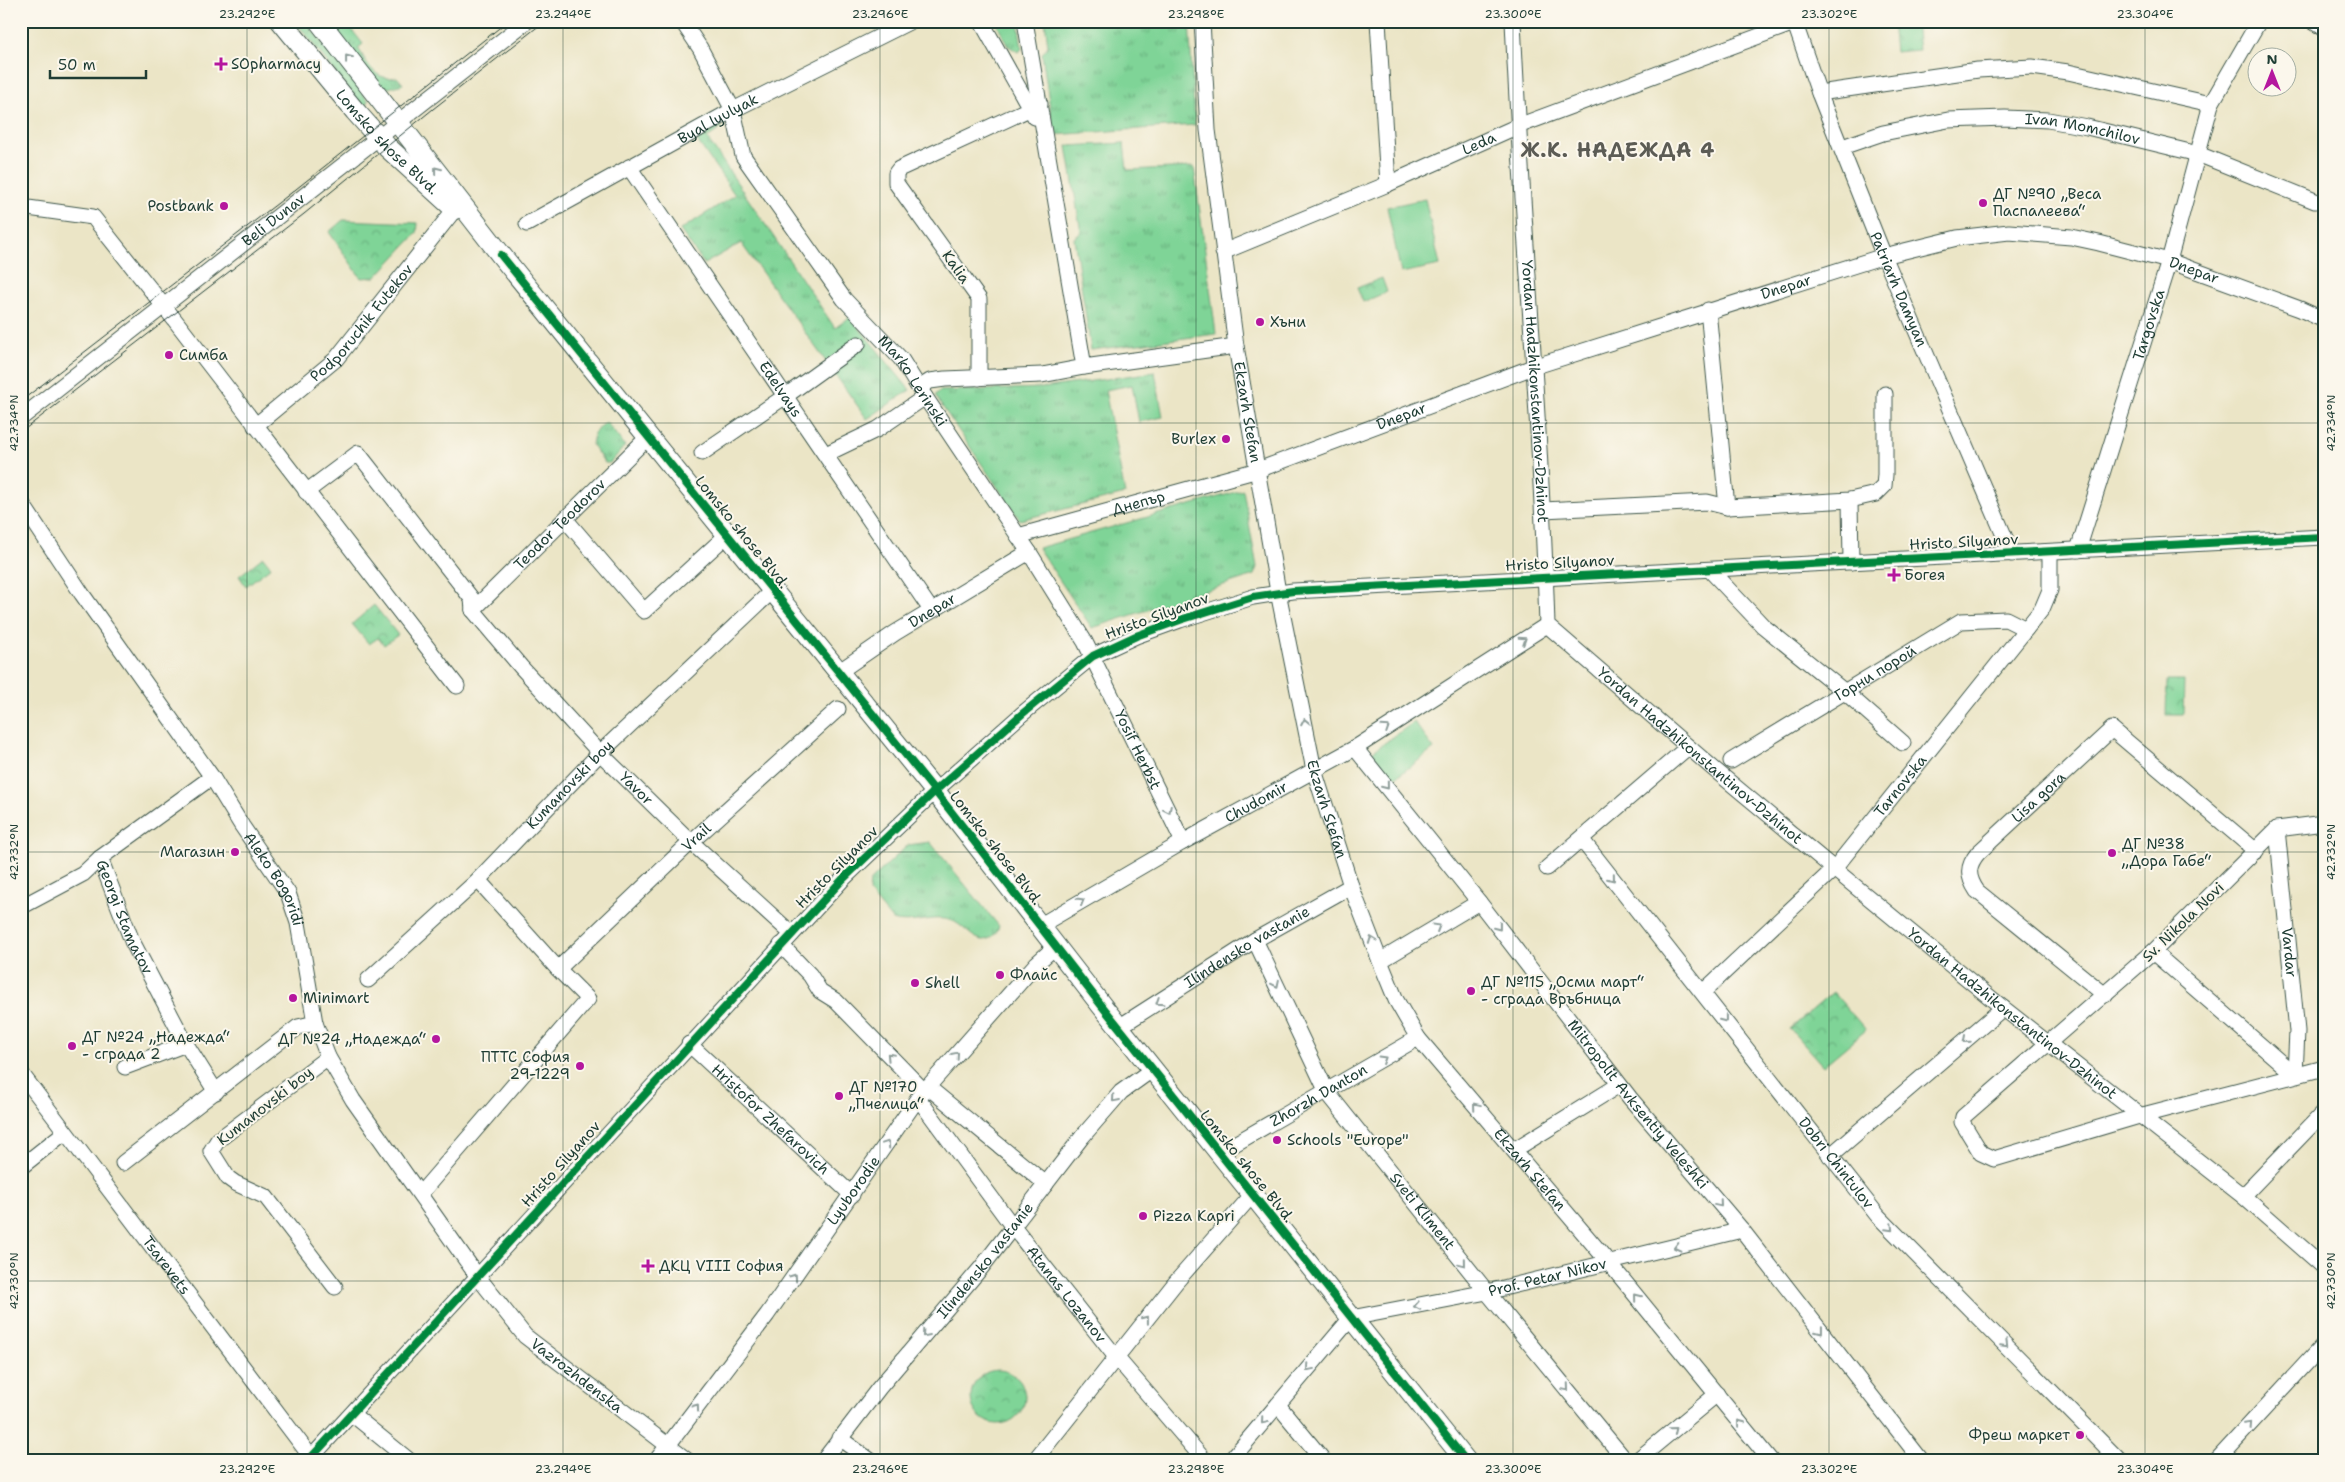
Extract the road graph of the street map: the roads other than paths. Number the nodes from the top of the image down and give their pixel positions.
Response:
1 (281, 21) edge
2 (319, 21) edge
3 (527, 21) edge
4 (682, 21) edge
5 (910, 21) edge
6 (981, 21) edge
7 (1025, 21) edge
8 (1202, 21) edge
9 (1378, 21) edge
10 (1513, 21) edge
11 (2259, 21) edge
12 (2315, 21) edge
13 (1794, 22) edge
14 (2324, 26) edge
15 (1819, 93) junction
16 (2211, 104) junction
17 (1035, 106) junction
18 (733, 110) junction
19 (399, 122) junction
20 (1518, 126) junction
21 (380, 138) junction
22 (1842, 147) junction
23 (2198, 154) junction
24 (629, 167) junction
25 (1388, 184) junction
26 (2315, 201) dead end
27 (21, 206) edge
28 (455, 209) junction
29 (527, 224) dead end
30 (1223, 252) junction
31 (501, 255) junction
32 (1884, 256) junction
33 (2169, 261) junction
34 (165, 307) junction
35 (1708, 310) junction
36 (2324, 320) edge
37 (858, 344) dead end
38 (1236, 346) junction
39 (1084, 367) junction
40 (1532, 367) junction
41 (978, 378) junction
42 (922, 393) junction
43 (1885, 394) dead end
44 (787, 396) junction
45 (21, 418) edge
46 (255, 426) junction
47 (648, 437) junction
48 (702, 453) dead end
49 (826, 454) junction
50 (1258, 470) junction
51 (306, 492) junction
52 (1850, 500) junction
53 (21, 502) edge
54 (1727, 507) junction
55 (1543, 510) junction
56 (566, 520) junction
57 (727, 534) junction
58 (1018, 536) junction
59 (2324, 537) edge
60 (2078, 550) junction
61 (1028, 552) junction
62 (2050, 552) junction
63 (2012, 554) junction
64 (1851, 562) junction
65 (1710, 570) junction
66 (1545, 578) junction
67 (772, 591) junction
68 (1278, 592) junction
69 (473, 610) junction
70 (931, 610) junction
71 (1547, 625) junction
72 (2026, 629) junction
73 (1093, 656) junction
74 (837, 672) junction
75 (457, 686) dead end
76 (1845, 692) junction
77 (838, 709) dead end
78 (1904, 743) dead end
79 (1688, 746) junction
80 (1355, 748) junction
81 (600, 753) junction
82 (1731, 761) dead end
83 (1314, 770) junction
84 (212, 777) junction
85 (934, 791) junction
86 (2324, 823) edge
87 (2277, 829) junction
88 (1582, 840) junction
89 (691, 842) junction
90 (1183, 842) junction
91 (2256, 851) junction
92 (100, 858) junction
93 (1547, 868) dead end
94 (1834, 869) junction
95 (478, 880) junction
96 (1351, 886) junction
97 (1479, 902) junction
98 (21, 907) edge
99 (1039, 926) junction
100 (786, 939) junction
101 (1255, 940) junction
102 (1055, 947) junction
103 (2153, 952) junction
104 (1380, 961) junction
105 (558, 969) junction
106 (368, 980) dead end
107 (1703, 992) junction
108 (2104, 996) junction
109 (2003, 1008) junction
110 (315, 1023) junction
111 (1119, 1027) junction
112 (1418, 1038) junction
113 (2049, 1042) junction
114 (186, 1044) junction
115 (689, 1044) junction
116 (328, 1057) junction
117 (125, 1067) dead end
118 (2324, 1068) edge
119 (1153, 1069) junction
120 (21, 1073) edge
121 (2295, 1075) junction
122 (1619, 1084) junction
123 (216, 1092) junction
124 (923, 1092) junction
125 (1327, 1092) junction
126 (2324, 1112) edge
127 (2139, 1116) junction
128 (66, 1132) junction
129 (1514, 1150) junction
130 (1219, 1153) junction
131 (1830, 1156) junction
132 (123, 1163) dead end
133 (21, 1168) edge
134 (1046, 1184) junction
135 (420, 1194) junction
136 (1252, 1194) junction
137 (852, 1195) junction
138 (2243, 1196) junction
139 (1014, 1227) junction
140 (1742, 1230) junction
141 (1610, 1264) junction
142 (2324, 1267) edge
143 (478, 1277) junction
144 (335, 1287) dead end
145 (1487, 1292) junction
146 (1351, 1318) junction
147 (2324, 1344) edge
148 (1116, 1358) junction
149 (1717, 1394) junction
150 (1278, 1405) junction
151 (352, 1414) junction
152 (839, 1438) junction
153 (667, 1446) junction
154 (310, 1459) edge
155 (1463, 1460) edge
156 (410, 1461) edge
157 (656, 1461) edge
158 (688, 1461) edge
159 (823, 1461) edge
160 (871, 1461) edge
161 (1034, 1461) edge
162 (1205, 1461) edge
163 (1230, 1461) edge
164 (1324, 1461) edge
165 (1626, 1461) edge
166 (1636, 1461) edge
167 (1771, 1461) edge
168 (1922, 1461) edge
169 (2120, 1461) edge
170 (2216, 1461) edge

1 - 21 main road, Lomsko shose Blvd.
19 -> 2 main road, Lomsko shose Blvd.
3 - 19 street, Beli Dunav
4 - 18 street, Marko Lerinski
5 - 18 street, Byal lyulyak
6 - 17 street
7 - 17 street
8 - 30 street, Ekzarh Stefan
9 - 25 street
10 - 20 street, Yordan Hadzhikonstantinov-Dzhinot
11 - 16 street, Targovska
12 - 14 street
13 - 15 street, Patriarh Damyan
13 - 20 street, Leda
15 - 16 street
15 - 22 street, Patriarh Damyan
16 - 23 street, Targovska
17 - 39 street
17 - 41 street, Kalia
18 - 24 street, Byal lyulyak
18 - 42 street, Marko Lerinski
19 - 21 street, Beli Dunav
31 -> 19 main road, Lomsko shose Blvd.
20 - 25 street, Leda
20 - 40 street, Yordan Hadzhikonstantinov-Dzhinot
21 - 28 main road, Lomsko shose Blvd.
21 - 34 street, Beli Dunav
22 - 23 street, Ivan Momchilov
22 - 32 street, Patriarh Damyan
23 - 26 street, Ivan Momchilov
23 - 33 street, Targovska
24 - 29 street, Byal lyulyak
24 - 44 street, Edelvays
25 - 30 street, Leda
27 - 34 street
28 - 31 main road, Lomsko shose Blvd.
28 - 46 street, Podporuchik Futekov
30 - 38 street, Ekzarh Stefan
31 - 47 main road, Lomsko shose Blvd.
32 - 33 street, Dnepar
32 - 35 street, Dnepar
32 - 63 street, Patriarh Damyan
33 - 36 street, Dnepar
33 - 60 street, Targovska
34 - 45 street, Beli Dunav
34 - 46 street
35 - 40 street, Dnepar
35 - 54 street
37 - 44 street
38 - 39 street
38 - 50 street, Ekzarh Stefan
39 - 41 street
40 - 50 street, Dnepar
40 - 55 street, Yordan Hadzhikonstantinov-Dzhinot
41 - 42 street
42 - 49 street
42 - 58 street, Marko Lerinski
43 - 52 street
44 - 48 street
44 - 49 street, Edelvays
46 - 51 street
47 - 56 street, Teodor Teodorov
47 - 57 main road, Lomsko shose Blvd.
49 - 70 street, Edelvays
50 - 58 street, Днепър
50 - 68 street, Ekzarh Stefan
51 - 69 street, Yavor
51 - 75 street
52 - 54 street
52 - 64 street
53 - 84 street, Aleko Bogoridi
54 - 55 street
55 - 66 street, Yordan Hadzhikonstantinov-Dzhinot
56 - 57 street
56 - 69 street, Teodor Teodorov
57 - 67 main road, Lomsko shose Blvd.
58 - 61 street, Marko Lerinski
59 - 60 street, Hristo Silyanov
60 - 62 street, Hristo Silyanov
61 - 70 street, Dnepar
61 - 73 street, Marko Lerinski
62 - 63 street, Hristo Silyanov
62 - 72 street, Tarnovska
63 - 64 street, Hristo Silyanov
64 - 65 street, Hristo Silyanov
65 - 66 street, Hristo Silyanov
65 - 76 street
66 - 68 street, Hristo Silyanov
66 - 71 street, Yordan Hadzhikonstantinov-Dzhinot
67 - 74 main road, Lomsko shose Blvd.
67 - 81 street, Kumanovski boy
68 - 73 street, Hristo Silyanov
83 -> 68 street, Ekzarh Stefan
69 - 81 street, Yavor
70 - 74 street, Dnepar
71 - 79 street, Yordan Hadzhikonstantinov-Dzhinot
80 -> 71 street, Chudomir
72 - 76 street, Горни порой
72 - 94 street, Tarnovska
73 - 85 street, Hristo Silyanov
73 -> 90 street, Yosif Herbst
74 - 85 main road, Lomsko shose Blvd.
76 - 78 street
76 - 82 street, Горни порой
77 - 89 street, Vrail
79 - 88 street
79 - 94 street, Yordan Hadzhikonstantinov-Dzhinot
80 - 83 street, Chudomir
80 -> 97 street, Mitropolit Avksentiy Veleshki
81 - 89 street, Yavor
81 - 95 street, Kumanovski boy
83 - 90 street, Chudomir
83 - 96 street, Ekzarh Stefan
84 - 92 street, Georgi Stamatov
84 - 110 street, Aleko Bogoridi
85 - 99 main road, Lomsko shose Blvd.
85 - 100 street, Hristo Silyanov
86 - 87 street
87 - 91 street, Sv. Nikola Novi
87 - 121 street, Vardar
88 - 93 street
88 -> 107 street, Dobri Chintulov
89 - 100 street, Yavor
89 - 105 street, Vrail
99 -> 90 street, Chudomir
91 - 103 street, Sv. Nikola Novi
91 - 108 street, Lisa gora
92 - 98 street
92 - 114 street, Georgi Stamatov
94 - 107 street, Tarnovska
94 - 109 street, Yordan Hadzhikonstantinov-Dzhinot
95 - 105 street
95 - 106 street, Kumanovski boy
96 - 101 street, Ilindensko vastanie
104 -> 96 street, Ekzarh Stefan
104 -> 97 street
97 -> 122 street, Mitropolit Avksentiy Veleshki
99 - 102 main road, Lomsko shose Blvd.
100 - 115 street, Hristo Silyanov
124 -> 100 street, Yavor
101 -> 111 street, Ilindensko vastanie
101 -> 125 street, Sveti Kliment
102 - 111 main road, Lomsko shose Blvd.
124 -> 102 street, Lyuborodie
103 - 108 street, Sv. Nikola Novi
103 - 121 street
104 - 112 street, Ekzarh Stefan
105 - 135 street
107 -> 131 street, Dobri Chintulov
108 - 113 street, Sv. Nikola Novi
109 - 113 street, Yordan Hadzhikonstantinov-Dzhinot
109 -> 131 street
110 - 116 street, Aleko Bogoridi
110 - 123 street
111 - 119 main road, Lomsko shose Blvd.
125 -> 112 street, Zhorzh Danton
129 -> 112 street, Ekzarh Stefan
113 - 127 street, Yordan Hadzhikonstantinov-Dzhinot
113 - 127 street, Sv. Nikola Novi
114 - 117 street
114 - 123 street, Georgi Stamatov
115 - 137 street, Hristofor Zhefarovich
115 - 143 street, Hristo Silyanov
116 - 135 street, Aleko Bogoridi
116 - 144 street, Kumanovski boy
118 - 121 street
119 - 130 main road, Lomsko shose Blvd.
119 -> 134 street, Ilindensko vastanie
120 - 128 street, Tsarevets
121 - 127 street
122 - 129 street
122 -> 140 street, Mitropolit Avksentiy Veleshki
123 - 132 street
124 - 134 street
137 -> 124 street, Lyuborodie
124 - 139 street, Atanas Lozanov
125 - 130 street, Zhorzh Danton
125 -> 145 street, Sveti Kliment
126 - 138 street
127 - 138 street, Yordan Hadzhikonstantinov-Dzhinot
128 - 133 street
128 - 154 street, Tsarevets
129 - 141 street, Ekzarh Stefan
130 - 136 main road, Lomsko shose Blvd.
131 -> 169 street, Dobri Chintulov
134 - 139 street, Ilindensko vastanie
135 - 143 street, Aleko Bogoridi
136 - 146 main road, Lomsko shose Blvd.
148 -> 136 street
153 -> 137 street, Lyuborodie
138 - 142 street, Yordan Hadzhikonstantinov-Dzhinot
139 - 148 street, Atanas Lozanov
139 -> 152 street, Ilindensko vastanie
140 -> 141 street, Prof. Petar Nikov
140 -> 168 street, Mitropolit Avksentiy Veleshki
141 - 145 street, Prof. Petar Nikov
149 -> 141 street, Ekzarh Stefan
143 - 151 street, Hristo Silyanov
143 - 153 street, Vazrozhdenska
145 -> 146 street, Prof. Petar Nikov
145 -> 165 street, Sveti Kliment
146 -> 150 street
146 - 155 main road, Lomsko shose Blvd.
170 -> 147 street
148 - 161 street
148 - 162 street, Atanas Lozanov
166 -> 149 street
167 -> 149 street, Ekzarh Stefan
150 -> 163 street
150 - 164 street
151 - 154 street, Hristo Silyanov
151 - 156 street
152 - 159 street, Ilindensko vastanie
152 - 160 street
153 - 157 street, Lyuborodie
153 - 158 street, Vazrozhdenska

